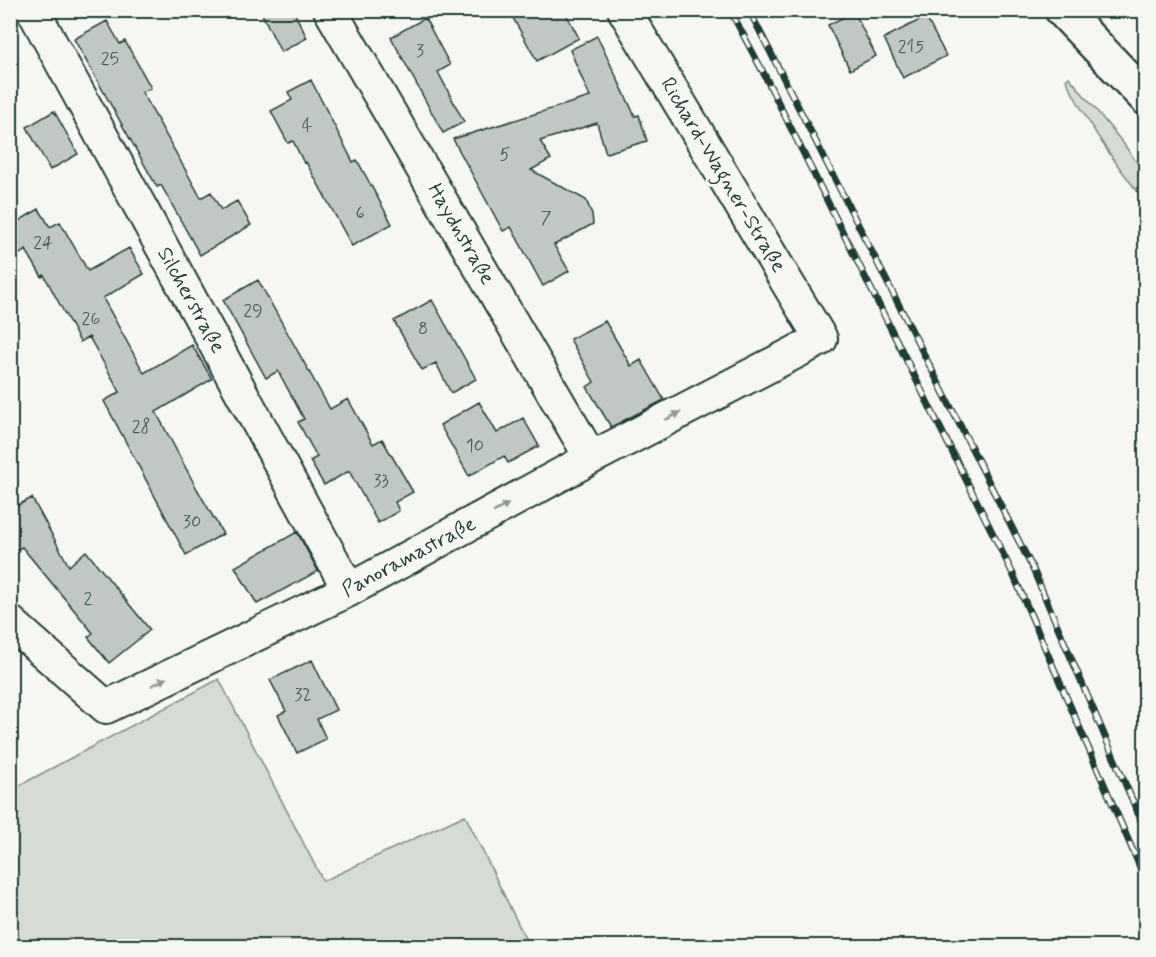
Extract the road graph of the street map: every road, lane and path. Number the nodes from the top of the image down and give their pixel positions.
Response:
1 (33, 10) edge
2 (330, 10) edge
3 (624, 10) edge
4 (1062, 10) edge
5 (1146, 98) edge
6 (821, 339) joint
7 (591, 458) junction
8 (349, 590) junction
9 (10, 622) edge

1 - 8 street, Silcherstraße
2 - 7 street, Haydnstraße
3 - 6 street, Richard-Wagner-Straße
4 - 5 main road
7 -> 6 street, Panoramastraße
8 -> 7 street, Panoramastraße
9 -> 8 street, Panoramastraße

